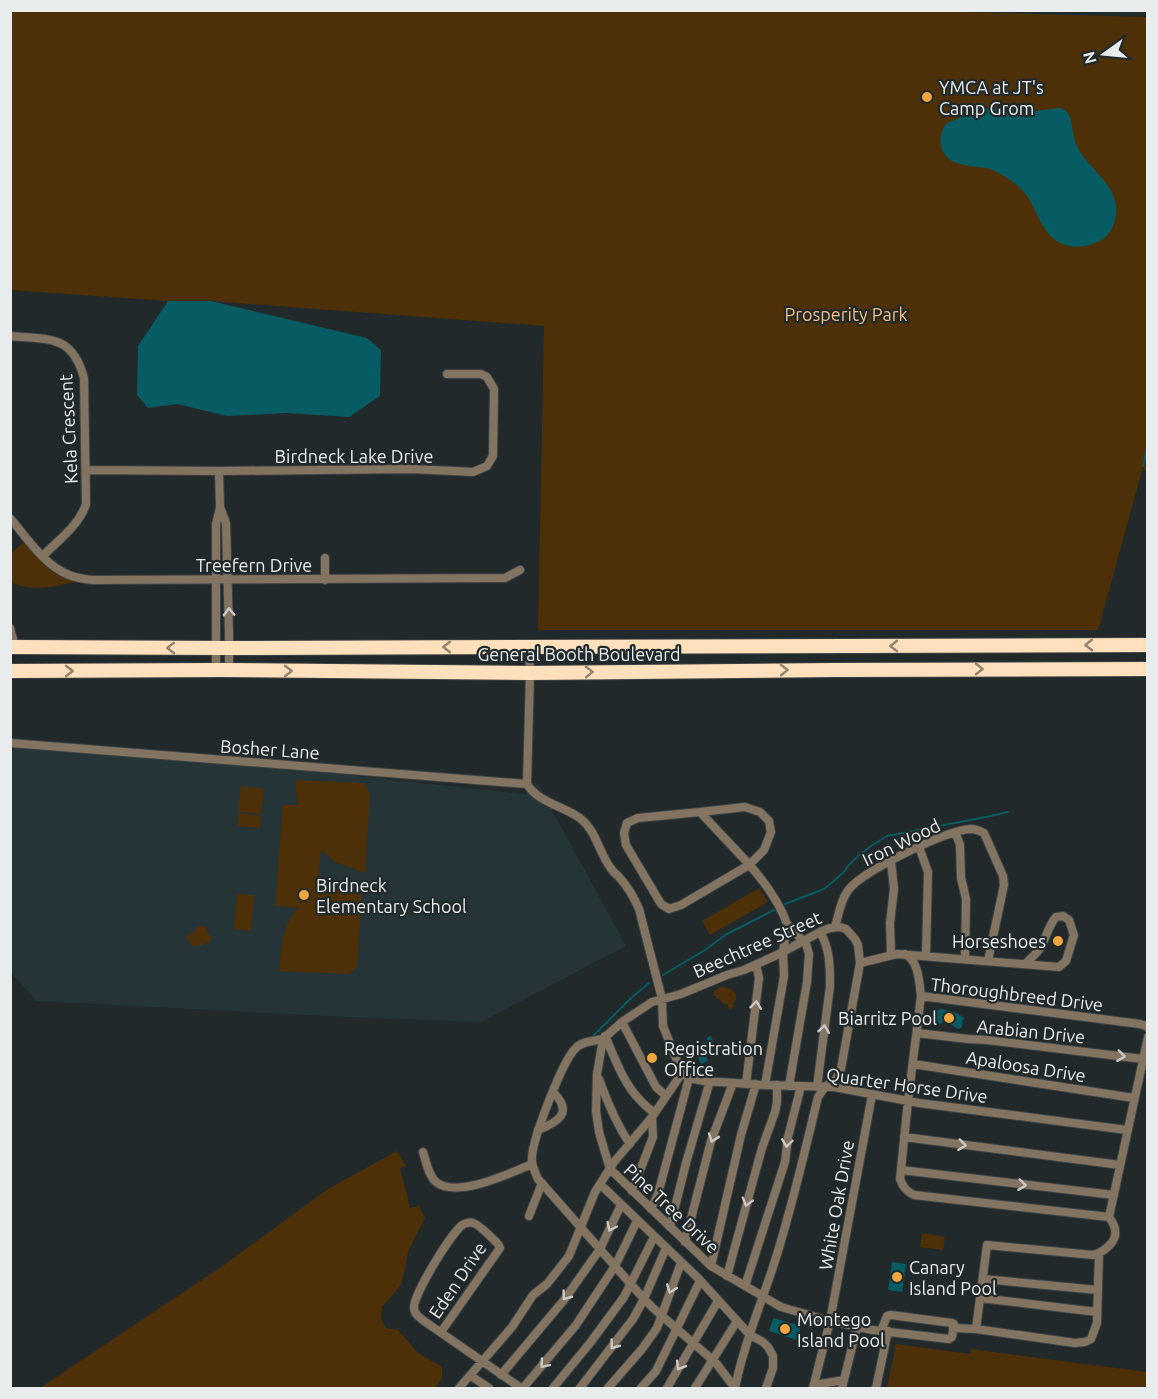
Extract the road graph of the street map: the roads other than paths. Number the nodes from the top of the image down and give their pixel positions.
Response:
1 (10, 336) edge
2 (447, 374) dead end
3 (86, 470) junction
4 (219, 471) junction
5 (220, 507) junction
6 (10, 518) edge
7 (43, 556) junction
8 (325, 558) dead end
9 (520, 570) dead end
10 (216, 580) junction
11 (227, 580) junction
12 (325, 580) junction
13 (10, 628) edge
14 (1148, 645) edge
15 (13, 647) edge
16 (530, 647) junction
17 (223, 648) junction
18 (1148, 669) edge
19 (10, 671) edge
20 (223, 671) junction
21 (530, 673) junction
22 (10, 743) edge
23 (527, 784) junction
24 (700, 812) junction
25 (954, 833) junction
26 (919, 847) junction
27 (891, 861) junction
28 (749, 865) junction
29 (787, 924) junction
30 (835, 927) junction
31 (820, 932) junction
32 (804, 941) junction
33 (783, 952) junction
34 (905, 954) junction
35 (891, 955) junction
36 (926, 956) junction
37 (965, 959) junction
38 (988, 961) junction
39 (860, 963) junction
40 (1025, 964) junction
41 (756, 965) junction
42 (921, 996) junction
43 (662, 999) junction
44 (622, 1022) junction
45 (1148, 1028) edge
46 (916, 1033) junction
47 (1148, 1037) edge
48 (604, 1038) junction
49 (1143, 1059) junction
50 (913, 1064) junction
51 (597, 1074) junction
52 (685, 1076) junction
53 (710, 1081) junction
54 (733, 1083) junction
55 (746, 1084) junction
56 (760, 1085) junction
57 (777, 1085) junction
58 (789, 1086) junction
59 (801, 1086) junction
60 (821, 1087) junction
61 (553, 1092) junction
62 (872, 1095) junction
63 (666, 1096) junction
64 (1134, 1098) junction
65 (908, 1101) junction
66 (653, 1115) junction
67 (1128, 1130) junction
68 (538, 1131) junction
69 (904, 1137) junction
70 (630, 1144) junction
71 (423, 1152) dead end
72 (532, 1164) junction
73 (1120, 1165) junction
74 (610, 1169) junction
75 (901, 1170) junction
76 (542, 1183) junction
77 (600, 1184) junction
78 (633, 1191) junction
79 (1113, 1195) junction
80 (621, 1205) junction
81 (651, 1209) junction
82 (529, 1216) dead end
83 (1109, 1217) junction
84 (637, 1221) junction
85 (581, 1227) junction
86 (670, 1227) junction
87 (654, 1237) junction
88 (685, 1242) junction
89 (666, 1248) junction
90 (600, 1249) junction
91 (1100, 1253) junction
92 (681, 1263) junction
93 (615, 1266) junction
94 (711, 1266) junction
95 (727, 1276) junction
96 (983, 1280) junction
97 (700, 1281) junction
98 (631, 1284) junction
99 (745, 1286) junction
100 (1098, 1290) junction
101 (763, 1296) junction
102 (980, 1298) junction
103 (644, 1299) junction
104 (718, 1301) junction
105 (1097, 1312) junction
106 (661, 1315) junction
107 (736, 1321) junction
108 (830, 1321) junction
109 (857, 1327) junction
110 (953, 1328) junction
111 (677, 1329) junction
112 (976, 1329) junction
113 (885, 1331) junction
114 (441, 1332) junction
115 (750, 1335) junction
116 (694, 1344) junction
117 (712, 1360) junction
118 (482, 1362) junction
119 (501, 1375) junction
120 (471, 1376) junction
121 (844, 1380) junction
122 (813, 1387) edge
123 (487, 1388) edge
124 (459, 1389) edge
125 (522, 1389) edge
126 (553, 1389) edge
127 (580, 1389) edge
128 (608, 1389) edge
129 (641, 1389) edge
130 (667, 1389) edge
131 (695, 1389) edge
132 (735, 1389) edge
133 (766, 1389) edge
134 (842, 1389) edge
135 (876, 1389) edge

1 - 3 street, Kela Crescent
2 - 4 street, Birdneck Lake Drive
3 - 4 street, Birdneck Lake Drive
3 - 7 street, Kela Crescent
4 - 5 street
5 - 10 street
5 - 11 street
6 - 7 street, Treefern Drive
7 - 10 street, Treefern Drive
8 - 12 street
9 - 12 street, Treefern Drive
10 - 11 street, Treefern Drive
10 - 17 street
11 - 12 street, Treefern Drive
17 -> 11 street
13 - 15 street
14 -> 16 highway, General Booth Boulevard
17 -> 15 highway, General Booth Boulevard
16 -> 17 highway, General Booth Boulevard
16 - 21 street
17 - 20 street
17 - 20 street
21 -> 18 highway, General Booth Boulevard
19 -> 20 highway, General Booth Boulevard
20 -> 21 highway, General Booth Boulevard
21 - 23 street
22 - 23 street, Bosher Lane
23 - 43 street
24 - 28 street
24 - 28 street
24 - 28 street
25 - 26 street, Iron Wood
25 - 37 street
25 - 38 street, Iron Wood
26 - 27 street, Iron Wood
26 - 36 street
27 - 30 street, Iron Wood
27 - 35 street
28 - 29 street
29 - 32 street
29 - 33 street
30 - 31 street, Beechtree Street
30 - 39 street, Beechtree Street
31 - 32 street, Beechtree Street
60 -> 31 street
32 - 33 street, Beechtree Street
32 - 58 street
33 - 41 street, Beechtree Street
33 - 56 street
34 - 35 street
34 - 36 street
34 - 42 street
35 - 39 street
36 - 37 street
37 - 38 street
38 - 40 street
39 - 60 street, Beechtree Street
40 - 40 street
41 - 43 street, Beechtree Street
55 -> 41 street
42 - 45 street, Thoroughbreed Drive
42 - 46 street, Thoroughbreed Drive
43 - 44 street, Beechtree Street
43 - 52 street
44 - 48 street, Beechtree Street
44 - 63 street
46 -> 49 street, Arabian Drive
46 - 50 street, Thoroughbreed Drive
47 - 49 street
48 - 51 street
48 - 61 street
48 - 66 street
49 - 64 street
50 - 64 street, Apaloosa Drive
50 - 65 street, Thoroughbreed Drive
51 - 70 street
51 - 74 street
52 - 53 street, Quarter Horse Drive
52 - 63 street
52 - 81 street
53 - 54 street, Quarter Horse Drive
53 - 86 street
54 - 55 street, Quarter Horse Drive
54 -> 88 street
55 - 56 street, Quarter Horse Drive
56 - 57 street, Quarter Horse Drive
56 - 94 street
57 - 58 street, Quarter Horse Drive
57 -> 95 street
58 - 59 street, Quarter Horse Drive
59 - 60 street, Quarter Horse Drive
59 -> 99 street
60 - 62 street, Quarter Horse Drive
60 - 101 street, Beechtree Street
61 - 68 street
61 - 68 street
62 - 65 street, Quarter Horse Drive
62 - 108 street, White Oak Drive
63 - 66 street
64 - 67 street
65 - 67 street, Quarter Horse Drive
65 - 69 street, Thoroughbreed Drive
66 - 70 street
66 - 78 street
67 - 73 street
68 - 72 street
69 -> 73 street
69 - 75 street, Thoroughbreed Drive
70 - 74 street
71 - 72 street
72 - 76 street
73 - 79 street
74 - 77 street
74 - 78 street, Pine Tree Drive
75 -> 79 street
75 - 83 street
76 - 82 street
76 - 85 street
77 - 80 street
77 - 85 street
78 - 81 street, Pine Tree Drive
79 - 83 street
80 - 84 street
80 -> 90 street
81 - 86 street, Pine Tree Drive
83 - 91 street
84 - 87 street
84 - 93 street
85 - 90 street
85 - 118 street
86 - 88 street, Pine Tree Drive
87 - 89 street
87 - 98 street
88 - 94 street, Pine Tree Drive
89 - 92 street
89 - 103 street
90 - 93 street
90 -> 119 street
91 - 96 street
91 - 100 street
92 - 97 street
92 -> 106 street
93 - 98 street
93 -> 125 street
94 - 95 street, Pine Tree Drive
95 - 99 street, Pine Tree Drive
96 - 100 street
96 - 102 street
97 - 104 street
97 - 111 street
98 - 103 street
98 - 126 street
99 - 101 street, Pine Tree Drive
100 - 105 street
101 - 108 street, Pine Tree Drive
101 - 115 street, Beechtree Street
102 - 105 street
102 - 112 street
103 - 106 street
103 -> 127 street
104 - 107 street
104 - 116 street
105 - 112 street
106 - 111 street
106 - 128 street
107 - 115 street
107 - 117 street
108 - 109 street, Pine Tree Drive
108 - 122 street, White Oak Drive
109 - 113 street, Pine Tree Drive
109 - 121 street
110 - 112 street
110 - 113 street, Pine Tree Drive
110 - 113 street
111 - 116 street
111 - 129 street
113 - 135 street
114 - 114 street, Eden Drive
114 - 118 street, Eden Drive
115 - 132 street, Beechtree Street
115 - 133 street
116 - 117 street
116 -> 130 street
117 - 131 street
117 - 132 street
118 - 119 street, Eden Drive
118 - 120 street
119 - 125 street, Eden Drive
120 - 123 street
120 - 124 street
121 - 122 street
121 - 134 street

